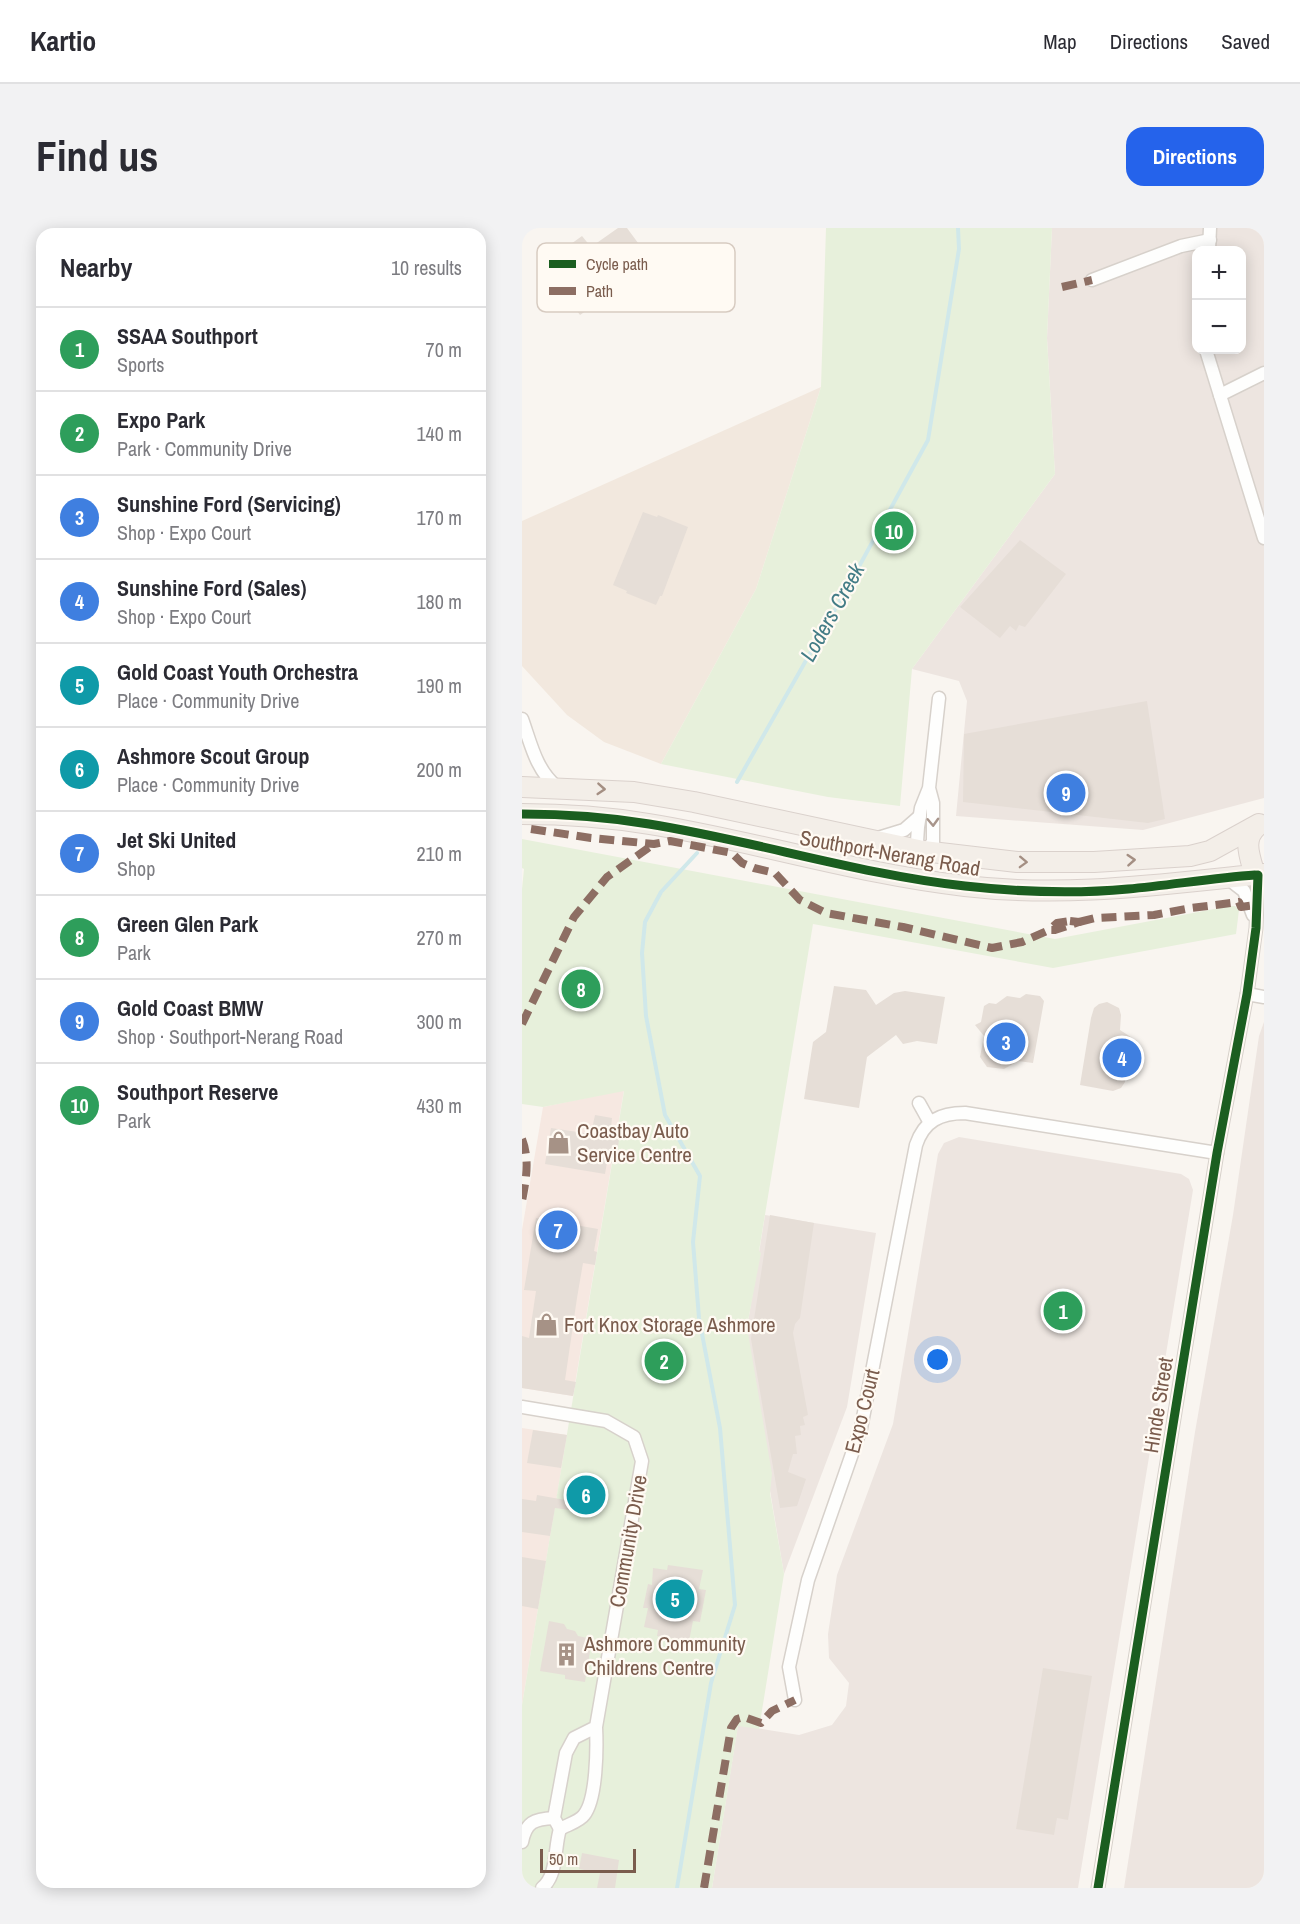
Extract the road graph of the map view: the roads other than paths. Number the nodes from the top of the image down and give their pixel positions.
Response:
1 (1212, 236) edge
2 (1092, 280) dead end
3 (1207, 354) edge
4 (1264, 373) edge
5 (1220, 395) junction
6 (1264, 538) edge
7 (939, 698) dead end
8 (522, 719) edge
9 (522, 787) edge
10 (557, 787) junction
11 (929, 788) junction
12 (522, 814) edge
13 (920, 816) junction
14 (1262, 823) edge
15 (864, 839) junction
16 (923, 851) junction
17 (1259, 874) edge
18 (1226, 877) junction
19 (918, 879) junction
20 (1264, 910) edge
21 (1256, 928) junction
22 (1247, 994) junction
23 (1264, 997) edge
24 (919, 1103) dead end
25 (929, 1121) junction
26 (1217, 1153) junction
27 (522, 1407) edge
28 (795, 1700) dead end
29 (596, 1726) junction
30 (557, 1824) junction
31 (522, 1842) edge
32 (542, 1888) edge
33 (1098, 1888) edge

1 - 2 street
3 - 5 street
4 - 5 street
5 - 6 street
7 - 11 street
8 - 10 street
9 - 10 main road, Southport-Nerang Road
10 -> 15 main road, Southport-Nerang Road
11 - 13 street
11 -> 16 street
12 - 19 main road, Southport-Nerang Road
13 - 15 street
13 - 16 street
16 -> 14 main road, Southport-Nerang Road
14 - 17 main road
15 - 16 main road, Southport-Nerang Road
16 - 19 main road
17 - 18 main road, Southport-Nerang Road
17 - 21 street, Hinde Street
18 - 19 main road, Southport-Nerang Road
18 - 21 street, Hinde Street
20 - 21 street, Hinde Street
21 - 22 street, Hinde Street
22 - 23 street
22 - 26 street, Hinde Street
24 - 25 street
25 - 26 street
25 - 28 street, Expo Court
26 - 33 street, Hinde Street
27 - 29 street, Community Drive
29 - 30 street
29 - 30 street, Community Drive
30 - 31 street, Community Drive
30 - 32 street

